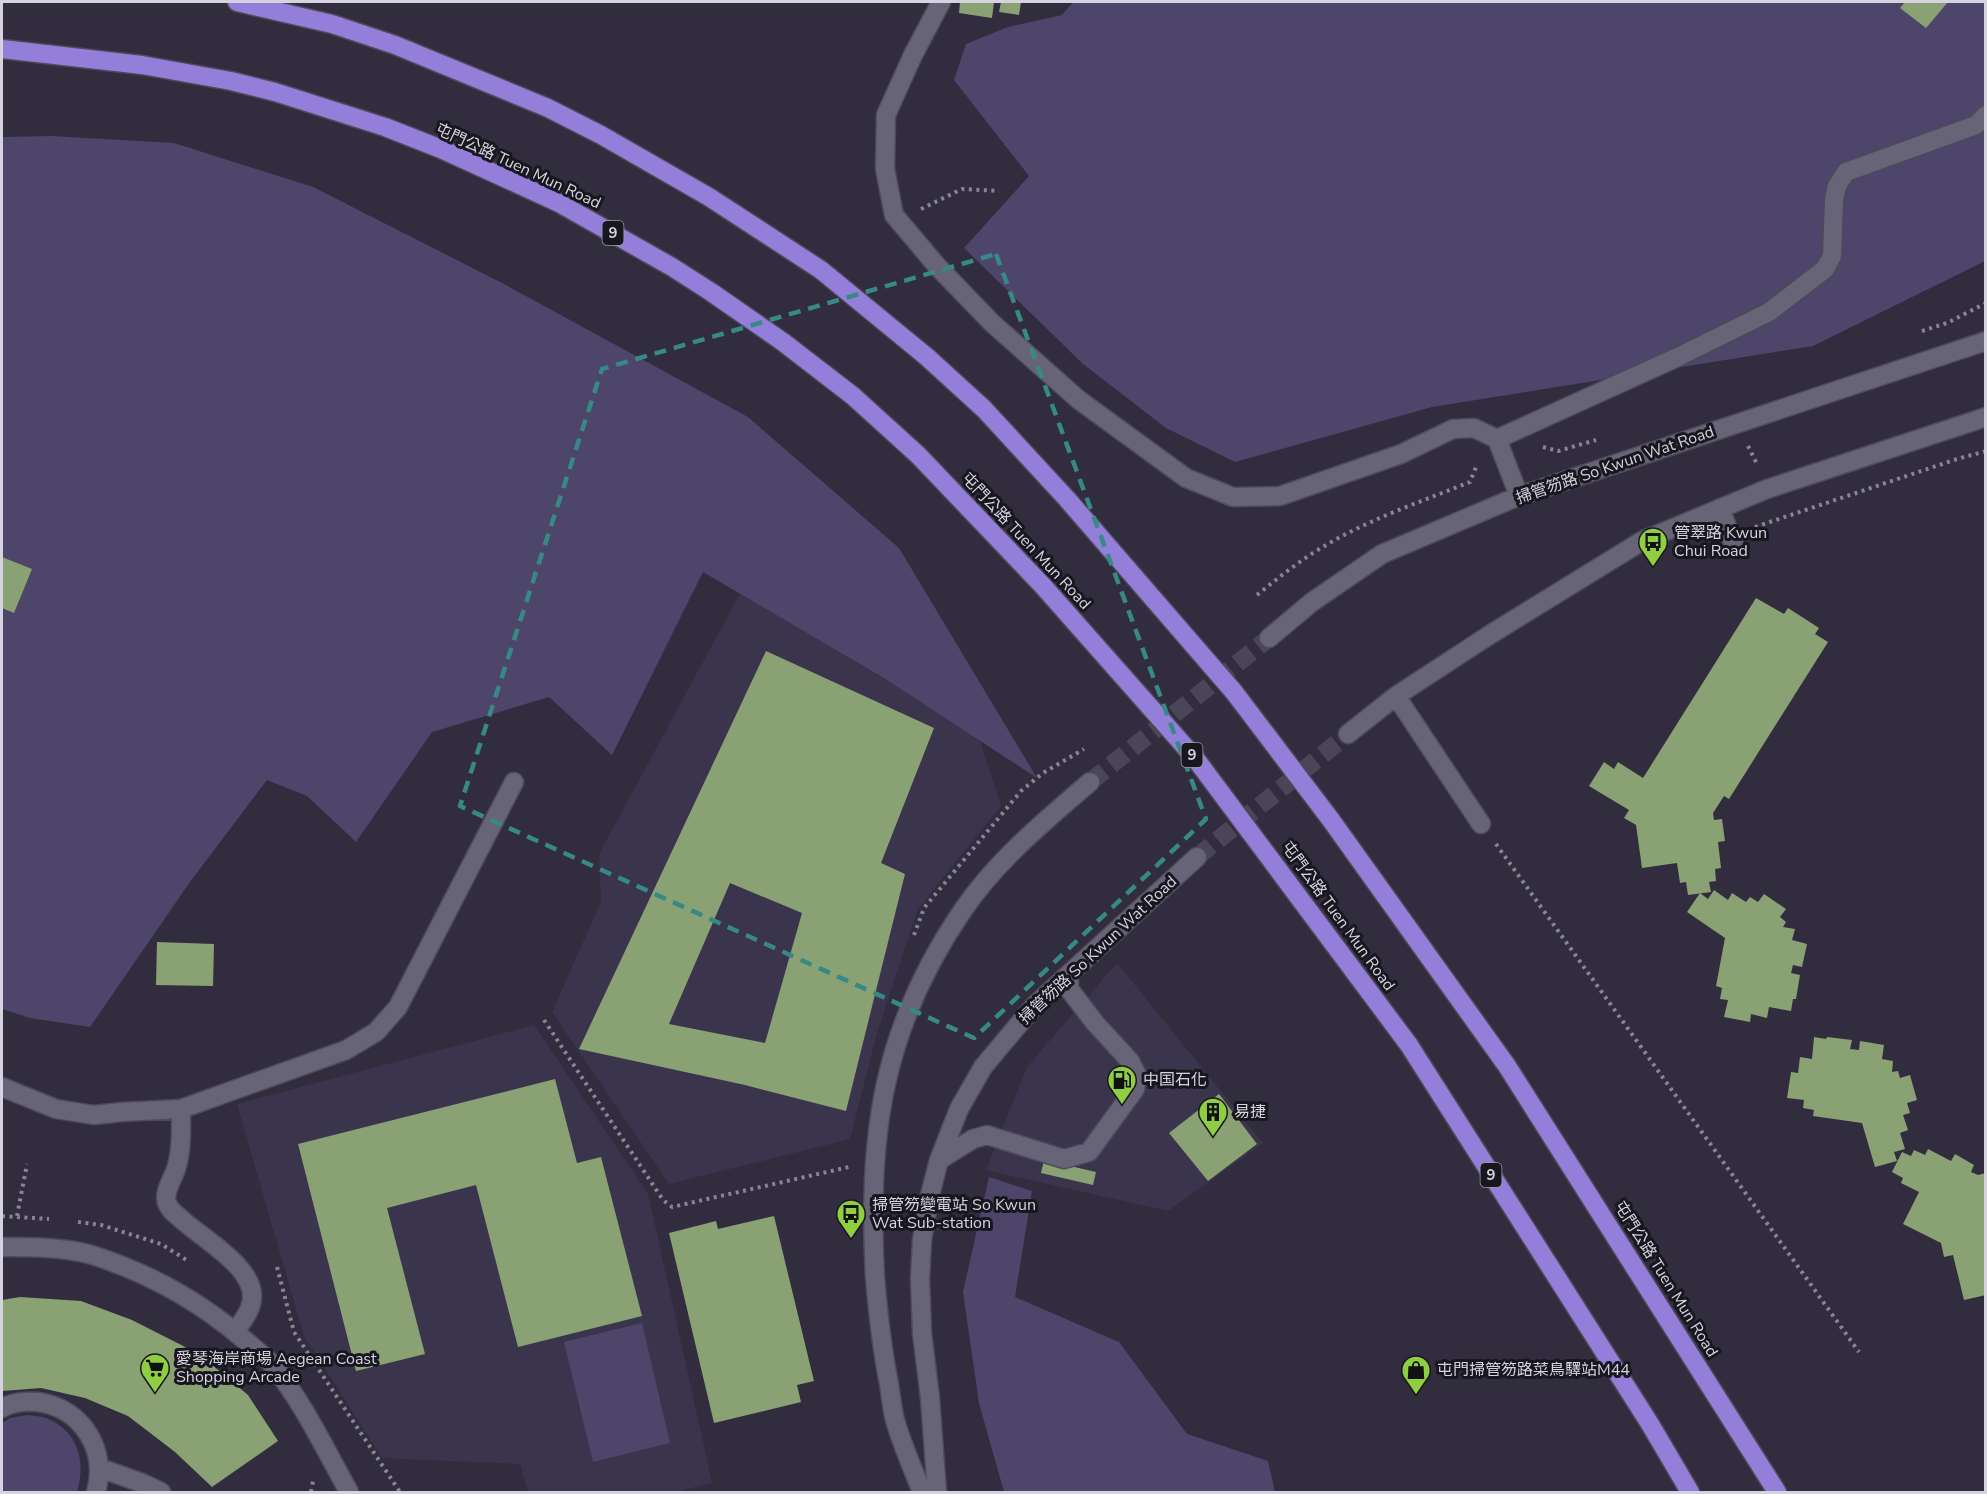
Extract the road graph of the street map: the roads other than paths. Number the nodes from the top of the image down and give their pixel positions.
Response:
1 (237, 2) edge
2 (941, 2) edge
3 (2, 49) edge
4 (1986, 115) edge
5 (1986, 341) edge
6 (1986, 417) edge
7 (1497, 439) junction
8 (1519, 496) junction
9 (1720, 508) junction
10 (1733, 542) road end
11 (1269, 638) tunnel mouth
12 (1396, 696) junction
13 (1348, 734) tunnel mouth
14 (514, 782) dead end
15 (1090, 782) tunnel mouth
16 (1481, 824) road end
17 (1197, 857) tunnel mouth
18 (1070, 974) junction
19 (2, 1087) edge
20 (181, 1109) junction
21 (939, 1160) junction
22 (2, 1247) edge
23 (235, 1332) junction
24 (2, 1408) edge
25 (100, 1468) junction
26 (96, 1492) edge
27 (161, 1492) edge
28 (349, 1492) edge
29 (922, 1492) edge
30 (937, 1492) edge
31 (1690, 1492) edge
32 (1777, 1492) edge

1 - 32 highway, 屯門公路 Tuen Mun Road
2 - 7 street
3 - 31 highway, 屯門公路 Tuen Mun Road / 9
4 - 7 street
5 - 8 street, 掃管笏路 So Kwun Wat Road
6 - 9 street
7 - 8 street
8 - 11 street, 掃管笏路 So Kwun Wat Road
9 - 10 street
9 - 12 street
12 - 13 street
12 - 16 street
14 - 20 street
15 - 29 street
17 - 18 street, 掃管笏路 So Kwun Wat Road
18 - 21 street, 掃管笏路 So Kwun Wat Road
18 - 21 street
19 - 20 street
20 - 23 street
21 - 30 street, 掃管笏路 So Kwun Wat Road
22 - 23 street
23 - 28 street
24 - 25 street
25 - 26 street
25 - 27 street

